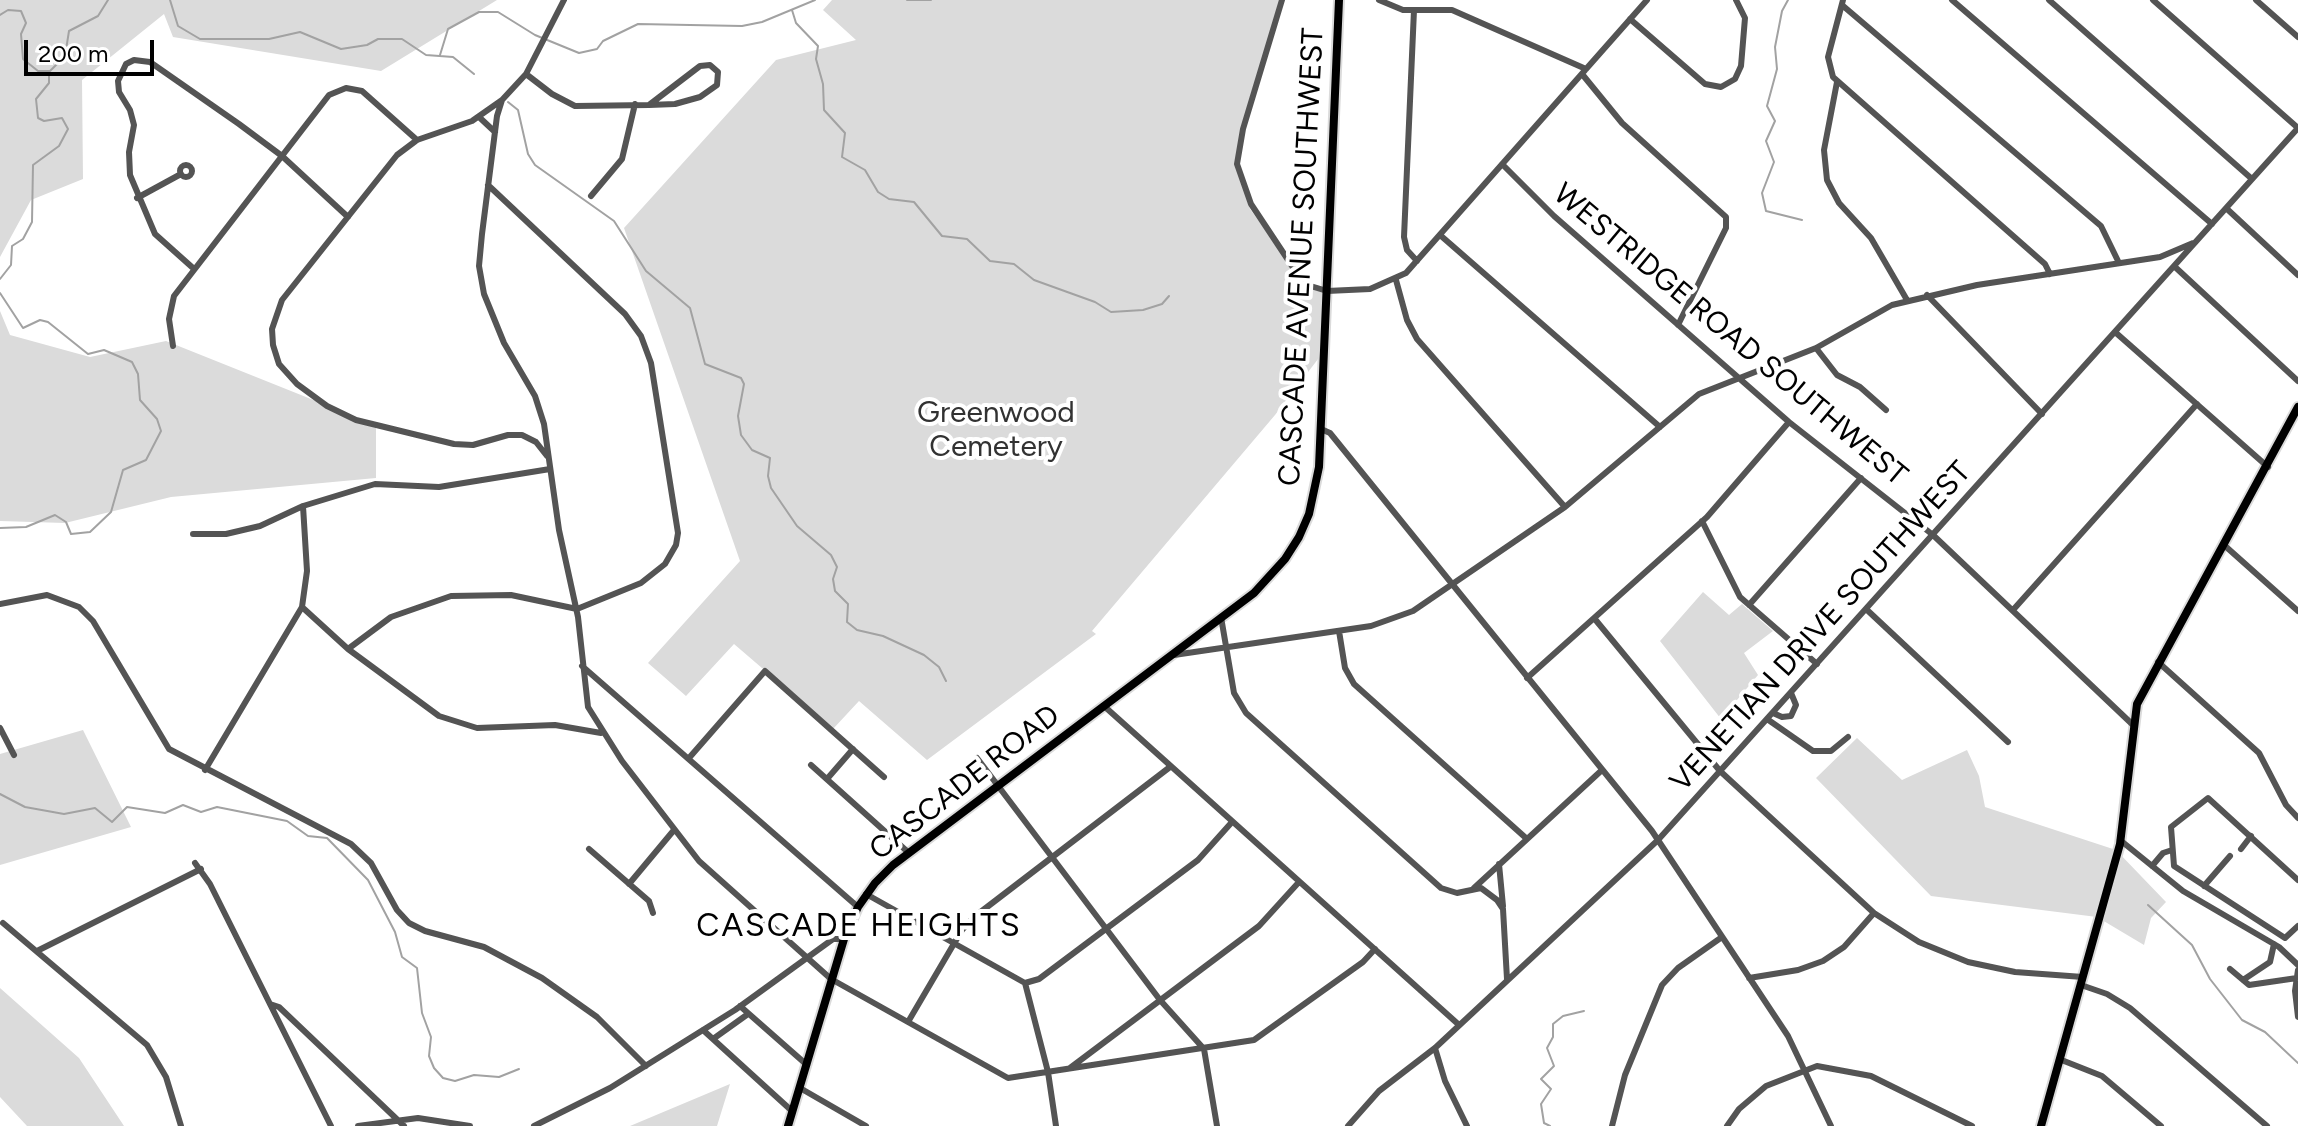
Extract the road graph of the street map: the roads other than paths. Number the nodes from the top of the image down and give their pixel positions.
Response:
1 (564, 0) edge
2 (1282, 0) edge
3 (1339, 0) edge
4 (1379, 0) edge
5 (1646, 0) edge
6 (1736, 0) edge
7 (1952, 0) edge
8 (2049, 0) edge
9 (2153, 0) edge
10 (2256, 0) edge
11 (1842, 2) edge
12 (1392, 3) edge
13 (1414, 10) junction
14 (1630, 19) junction
15 (2298, 37) edge
16 (1584, 72) junction
17 (526, 74) junction
18 (1837, 82) junction
19 (502, 100) junction
20 (635, 104) junction
21 (649, 105) junction
22 (498, 112) junction
23 (479, 117) junction
24 (2298, 128) edge
25 (495, 132) junction
26 (417, 140) junction
27 (282, 156) junction
28 (1502, 164) junction
29 (181, 174) dead end
30 (2252, 179) junction
31 (488, 185) junction
32 (591, 196) dead end
33 (137, 198) junction
34 (2226, 208) junction
35 (348, 217) junction
36 (2212, 224) junction
37 (1440, 235) junction
38 (2197, 240) junction
39 (1417, 261) junction
40 (2119, 263) junction
41 (2174, 266) junction
42 (193, 268) junction
43 (2050, 274) junction
44 (2298, 275) edge
45 (1396, 280) junction
46 (1327, 291) junction
47 (1927, 295) junction
48 (1907, 300) junction
49 (1678, 325) junction
50 (2115, 332) junction
51 (173, 346) dead end
52 (1816, 348) junction
53 (1738, 378) junction
54 (2298, 381) edge
55 (2197, 404) junction
56 (2298, 407) edge
57 (1886, 410) dead end
58 (2042, 414) junction
59 (1789, 422) junction
60 (1660, 427) junction
61 (1321, 429) junction
62 (549, 459) junction
63 (2268, 467) junction
64 (550, 469) junction
65 (1861, 478) junction
66 (303, 506) junction
67 (1565, 507) junction
68 (1702, 521) junction
69 (193, 534) dead end
70 (1933, 535) junction
71 (2224, 545) junction
72 (1452, 586) junction
73 (0, 604) edge
74 (1749, 605) junction
75 (302, 607) junction
76 (577, 609) junction
77 (1866, 609) junction
78 (2013, 610) junction
79 (2298, 611) edge
80 (1594, 618) junction
81 (1218, 620) junction
82 (1339, 631) junction
83 (1226, 646) junction
84 (348, 649) junction
85 (1171, 656) junction
86 (2158, 662) junction
87 (1817, 664) junction
88 (582, 666) junction
89 (1527, 678) junction
90 (1791, 693) junction
91 (1104, 706) junction
92 (1770, 716) junction
93 (2132, 724) junction
94 (0, 728) edge
95 (602, 733) junction
96 (1848, 737) dead end
97 (2008, 742) dead end
98 (853, 749) junction
99 (14, 755) dead end
100 (689, 758) junction
101 (977, 758) dead end
102 (811, 765) dead end
103 (1170, 767) junction
104 (205, 770) junction
105 (1602, 770) junction
106 (1720, 771) junction
107 (884, 777) dead end
108 (827, 779) junction
109 (999, 785) junction
110 (2298, 805) edge
111 (2292, 812) junction
112 (2298, 818) edge
113 (1232, 822) junction
114 (674, 830) junction
115 (2251, 836) junction
116 (1527, 839) junction
117 (1658, 840) junction
118 (2120, 840) junction
119 (589, 849) dead end
120 (2241, 849) dead end
121 (2172, 850) junction
122 (909, 853) junction
123 (2230, 856) dead end
124 (1053, 857) junction
125 (1499, 864) junction
126 (2152, 866) junction
127 (2298, 880) edge
128 (1299, 882) junction
129 (629, 884) junction
130 (2204, 886) junction
131 (1474, 888) junction
132 (866, 894) junction
133 (858, 907) junction
134 (1503, 909) junction
135 (653, 913) dead end
136 (1874, 913) junction
137 (3, 923) dead end
138 (2298, 926) edge
139 (1106, 928) junction
140 (1722, 937) junction
141 (844, 939) junction
142 (954, 944) junction
143 (2274, 944) junction
144 (1375, 949) junction
145 (37, 951) junction
146 (807, 957) junction
147 (2298, 967) edge
148 (2230, 969) dead end
149 (1749, 978) junction
150 (2297, 978) edge
151 (831, 979) junction
152 (1507, 979) junction
153 (2243, 980) junction
154 (2082, 981) junction
155 (1025, 983) junction
156 (2297, 990) edge
157 (1160, 1000) junction
158 (270, 1004) junction
159 (740, 1006) junction
160 (748, 1014) junction
161 (2298, 1017) edge
162 (908, 1022) junction
163 (1458, 1024) junction
164 (703, 1030) junction
165 (713, 1039) junction
166 (1435, 1048) junction
167 (1204, 1049) junction
168 (2059, 1059) junction
169 (807, 1065) junction
170 (646, 1066) junction
171 (1806, 1068) junction
172 (1067, 1070) junction
173 (1048, 1072) junction
174 (800, 1088) junction
175 (792, 1111) junction
176 (403, 1123) edge
177 (2264, 1125) edge
178 (181, 1126) edge
179 (331, 1126) edge
180 (358, 1126) edge
181 (470, 1126) edge
182 (534, 1126) edge
183 (788, 1126) edge
184 (866, 1126) edge
185 (1056, 1126) edge
186 (1217, 1126) edge
187 (1348, 1126) edge
188 (1467, 1126) edge
189 (1612, 1126) edge
190 (1727, 1126) edge
191 (1831, 1126) edge
192 (1972, 1126) edge
193 (2041, 1126) edge
194 (2161, 1126) edge

1 - 17 street
2 - 46 street
3 - 46 main road, CASCADE AVENUE SOUTHWEST
4 - 12 street
5 - 14 street
6 - 14 street
7 - 36 street
8 - 30 street
9 - 24 street
10 - 15 street
11 - 18 street
11 - 40 street
12 - 13 street
13 - 16 street
13 - 39 street
14 - 16 street
16 - 28 street
16 - 49 street
17 - 19 street
17 - 20 street
18 - 43 street
18 - 48 street
19 - 22 street
19 - 23 street
20 - 21 street
20 - 32 street
21 - 21 street
22 - 23 street
22 - 25 street
23 - 25 street
23 - 26 street
24 - 30 street, VENETIAN DRIVE SOUTHWEST
25 - 31 street
26 - 27 street
26 - 35 street
27 - 33 street
27 - 35 street
27 - 42 street
28 - 37 street
28 - 49 street, WESTRIDGE ROAD SOUTHWEST
29 - 33 street
30 - 34 street, VENETIAN DRIVE SOUTHWEST
31 - 62 street
31 - 76 street
33 - 42 street
34 - 36 street, VENETIAN DRIVE SOUTHWEST
34 - 44 street
35 - 62 street
36 - 38 street, VENETIAN DRIVE SOUTHWEST
37 - 39 street
37 - 60 street
38 - 40 street
38 - 41 street, VENETIAN DRIVE SOUTHWEST
39 - 45 street
40 - 43 street
41 - 50 street, VENETIAN DRIVE SOUTHWEST
41 - 54 street
42 - 51 street
43 - 47 street
45 - 46 street
45 - 67 street
46 - 61 main road, CASCADE AVENUE SOUTHWEST
47 - 48 street
47 - 58 street
48 - 52 street
49 - 53 street, WESTRIDGE ROAD SOUTHWEST
50 - 55 street
50 - 58 street, VENETIAN DRIVE SOUTHWEST
52 - 53 street
52 - 57 street
53 - 59 street, WESTRIDGE ROAD SOUTHWEST
53 - 60 street
55 - 63 street
55 - 78 street
56 - 63 main road
58 - 70 street, VENETIAN DRIVE SOUTHWEST
59 - 65 street, WESTRIDGE ROAD SOUTHWEST
59 - 68 street
60 - 67 street
61 - 72 street
61 - 81 main road, CASCADE AVENUE SOUTHWEST
62 - 64 street
63 - 71 main road
64 - 66 street
64 - 76 street
65 - 70 street, WESTRIDGE ROAD SOUTHWEST
65 - 74 street
66 - 69 street
66 - 75 street
67 - 72 street
68 - 74 street
68 - 80 street
70 - 77 street, VENETIAN DRIVE SOUTHWEST
70 - 78 street, WESTRIDGE ROAD SOUTHWEST
71 - 79 street
71 - 86 main road
72 - 82 street
72 - 89 street
73 - 104 street
74 - 87 street
75 - 84 street
75 - 104 street
76 - 84 street
76 - 88 street
77 - 87 street, VENETIAN DRIVE SOUTHWEST
77 - 97 street
78 - 93 street, WESTRIDGE ROAD SOUTHWEST
80 - 89 street
80 - 106 street
81 - 83 street
81 - 85 main road, CASCADE ROAD
82 - 83 street
82 - 116 street
83 - 85 street
83 - 131 street
84 - 95 street
85 - 91 main road, CASCADE ROAD
86 - 93 main road
86 - 111 street
87 - 90 street, VENETIAN DRIVE SOUTHWEST
88 - 95 street
88 - 100 street
89 - 105 street
90 - 92 street, VENETIAN DRIVE SOUTHWEST
90 - 92 street
91 - 103 street
91 - 109 main road, CASCADE ROAD
92 - 96 street
92 - 106 street, VENETIAN DRIVE SOUTHWEST
93 - 118 main road
94 - 99 street
95 - 114 street
98 - 100 street
98 - 107 street
98 - 108 street
100 - 133 street
101 - 109 street
102 - 108 street
103 - 113 street
103 - 124 street
104 - 170 street
105 - 116 street
105 - 117 street
106 - 117 street, VENETIAN DRIVE SOUTHWEST
106 - 136 street
108 - 122 street
109 - 122 main road, CASCADE ROAD
109 - 124 street
110 - 111 street
111 - 112 street
113 - 128 street
113 - 139 street
114 - 129 street
114 - 146 street
115 - 120 street
115 - 121 street
115 - 127 street
116 - 125 street
117 - 140 street
117 - 152 street, VENETIAN DRIVE SOUTHWEST
118 - 126 street
118 - 154 main road
119 - 129 street
121 - 126 street
121 - 130 street
122 - 132 main road, CASCADE ROAD
123 - 130 street
124 - 139 street
124 - 142 street
125 - 131 street
125 - 134 street
126 - 143 street
128 - 144 street
128 - 157 street
129 - 135 street
130 - 138 street
131 - 134 street
132 - 133 main road, CASCADE ROAD
132 - 142 street
133 - 141 main road, CASCADE ROAD
134 - 152 street
136 - 149 street
136 - 154 street
137 - 145 street
139 - 155 street
139 - 157 street
140 - 149 street
140 - 189 street
141 - 146 street
141 - 151 main road, CASCADE ROAD
142 - 155 street
142 - 162 street
143 - 147 street
143 - 153 street
144 - 163 street
144 - 167 street
145 - 158 street
145 - 178 street
146 - 151 street
146 - 159 street
147 - 150 street
148 - 153 street
149 - 171 street
150 - 153 street
150 - 156 street
151 - 162 street
151 - 169 main road, CASCADE ROAD
152 - 163 street, VENETIAN DRIVE SOUTHWEST
154 - 168 main road
154 - 177 street
155 - 173 street
156 - 161 street
157 - 167 street
157 - 172 street
158 - 176 street
158 - 179 street
159 - 160 street
159 - 164 street
160 - 165 street
160 - 169 street
162 - 173 street
163 - 166 street, VENETIAN DRIVE SOUTHWEST
164 - 165 street
164 - 170 street
165 - 175 street
166 - 187 street, VENETIAN DRIVE SOUTHWEST
166 - 188 street
167 - 172 street
167 - 186 street
168 - 193 main road
168 - 194 street
169 - 174 main road, CASCADE ROAD
170 - 182 street
171 - 190 street
171 - 191 street
171 - 192 street
172 - 173 street
173 - 185 street
174 - 175 main road, CASCADE ROAD
174 - 184 street
175 - 183 main road, CASCADE ROAD
176 - 180 street
176 - 181 street

